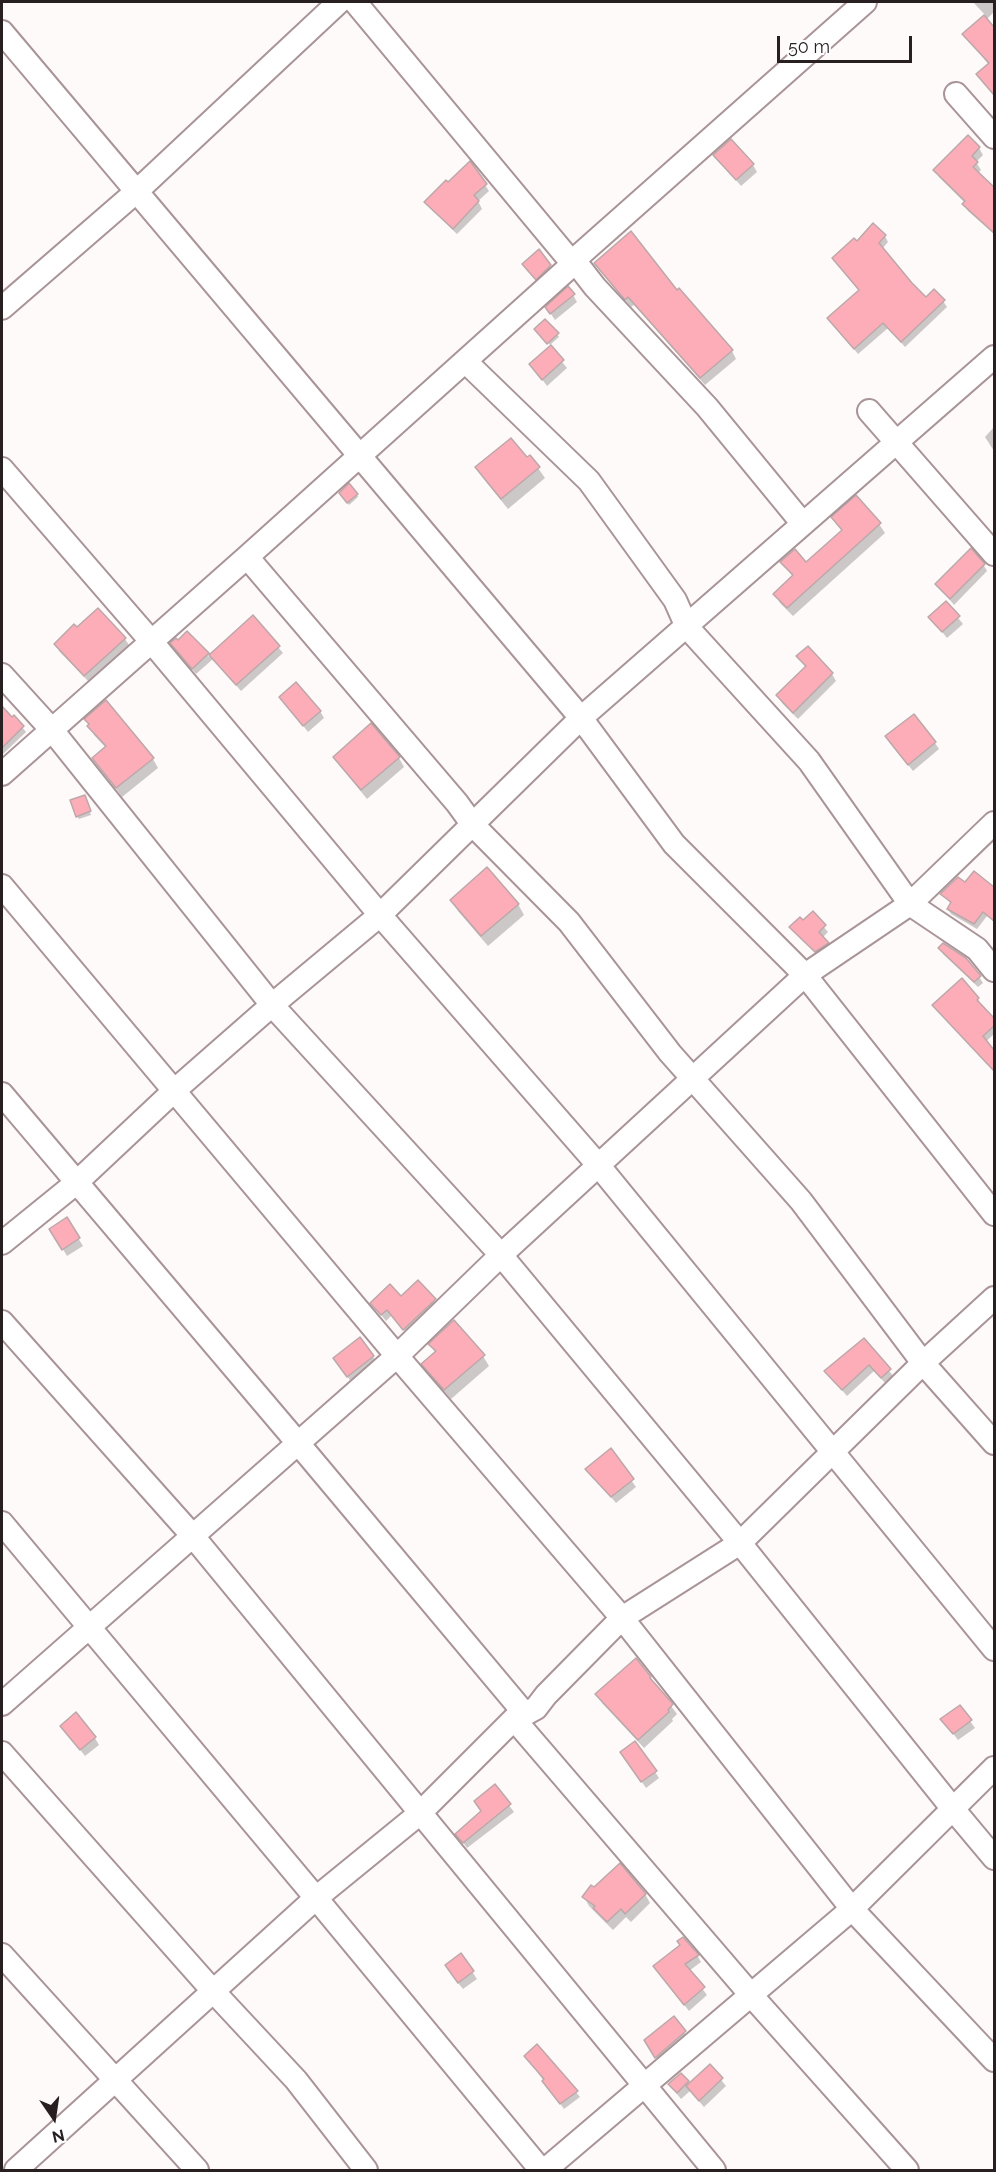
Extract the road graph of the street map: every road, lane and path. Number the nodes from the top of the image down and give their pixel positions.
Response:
1 (339, 2) edge
2 (355, 2) edge
3 (865, 2) edge
4 (2, 32) edge
5 (956, 94) dead end
6 (994, 137) edge
7 (137, 190) junction
8 (574, 262) junction
9 (2, 308) edge
10 (994, 357) edge
11 (465, 361) junction
12 (869, 411) dead end
13 (897, 443) junction
14 (360, 455) junction
15 (2, 469) edge
16 (803, 524) junction
17 (994, 554) edge
18 (247, 557) junction
19 (687, 627) junction
20 (152, 641) junction
21 (2, 675) edge
22 (581, 718) junction
23 (52, 730) junction
24 (2, 774) edge
25 (994, 824) edge
26 (473, 825) junction
27 (2, 886) edge
28 (910, 904) junction
29 (380, 915) junction
30 (994, 970) edge
31 (805, 975) junction
32 (272, 1005) junction
33 (693, 1079) junction
34 (175, 1090) junction
35 (2, 1094) edge
36 (599, 1166) junction
37 (76, 1183) junction
38 (994, 1214) edge
39 (2, 1243) edge
40 (501, 1255) junction
41 (994, 1298) edge
42 (2, 1322) edge
43 (397, 1356) junction
44 (923, 1363) junction
45 (297, 1442) junction
46 (994, 1443) edge
47 (833, 1452) junction
48 (2, 1523) edge
49 (192, 1535) junction
50 (740, 1543) junction
51 (622, 1618) junction
52 (90, 1626) junction
53 (994, 1649) edge
54 (2, 1704) edge
55 (518, 1716) junction
56 (2, 1753) edge
57 (994, 1768) edge
58 (953, 1809) junction
59 (419, 1814) junction
60 (994, 1858) edge
61 (316, 1898) junction
62 (852, 1909) junction
63 (2, 1955) edge
64 (213, 1991) junction
65 (751, 1995) junction
66 (994, 2060) edge
67 (115, 2080) junction
68 (644, 2087) junction
69 (16, 2170) edge
70 (197, 2170) edge
71 (366, 2170) edge
72 (543, 2170) edge
73 (714, 2170) edge
74 (907, 2170) edge

1 - 7 street
2 - 8 street
3 - 8 street
4 - 7 street
5 - 6 street
7 - 9 street
7 - 14 street
8 - 11 street
8 - 16 street
10 - 13 street
11 - 14 street
11 - 19 street
12 - 13 street
13 - 16 street
13 - 17 street
14 - 18 street
14 - 22 street
15 - 20 street
16 - 19 street
18 - 20 street
18 - 26 street
19 - 22 street
19 - 28 street
20 - 23 street
20 - 29 street
21 - 23 street
22 - 26 street
22 - 31 street
23 - 24 street
23 - 32 street
25 - 28 street
26 - 29 street
26 - 33 street
27 - 34 street
28 - 30 street
28 - 31 street
29 - 32 street
29 - 36 street
31 - 33 street
31 - 38 street
32 - 34 street
32 - 40 street
33 - 36 street
33 - 44 street
34 - 37 street
34 - 43 street
35 - 37 street
36 - 40 street
36 - 47 street
37 - 39 street
37 - 45 street
40 - 43 street
40 - 50 street
41 - 44 street
42 - 49 street
43 - 45 street
43 - 51 street
44 - 46 street
44 - 47 street
45 - 49 street
45 - 55 street
47 - 50 street
47 - 53 street
48 - 52 street
49 - 52 street
49 - 59 street
50 - 51 street
50 - 58 street
51 - 55 street
51 - 62 street
52 - 54 street
52 - 61 street
55 - 59 street
55 - 65 street
56 - 64 street
57 - 58 street
58 - 60 street
58 - 62 street
59 - 61 street
59 - 68 street
61 - 64 street
61 - 72 street
62 - 65 street
62 - 66 street
63 - 67 street
64 - 67 street
64 - 71 street
65 - 68 street
65 - 74 street
67 - 69 street
67 - 70 street
68 - 72 street
68 - 73 street

